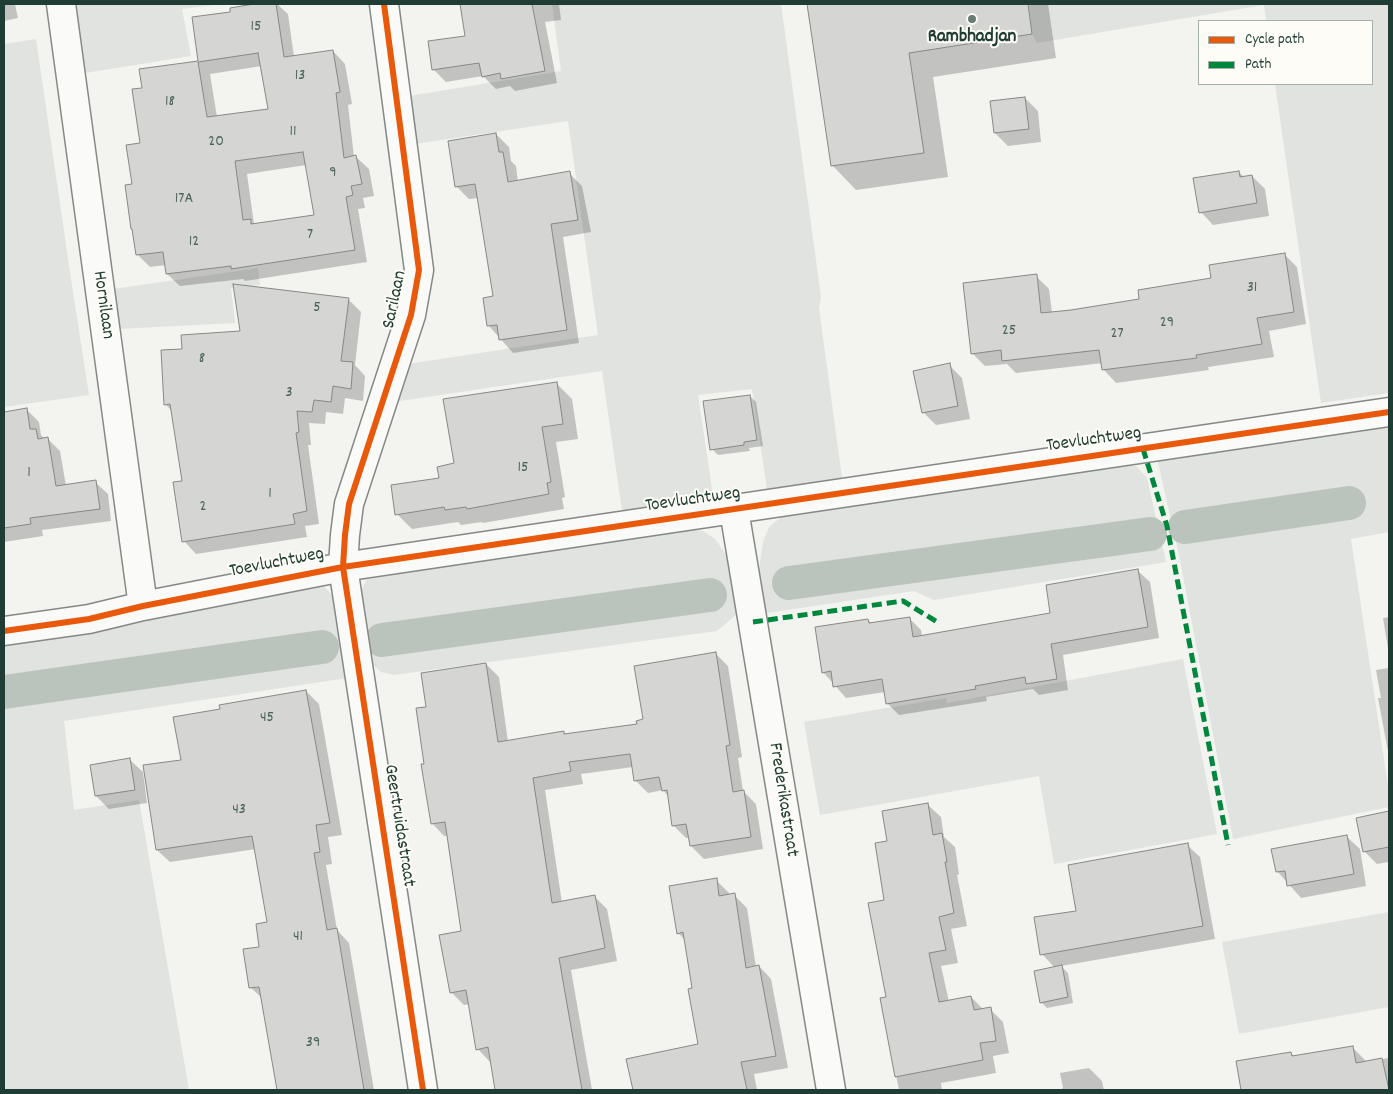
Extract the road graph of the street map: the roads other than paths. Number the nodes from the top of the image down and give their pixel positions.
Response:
1 (61, 4) edge
2 (384, 4) edge
3 (1389, 412) edge
4 (734, 510) junction
5 (343, 567) junction
6 (143, 606) junction
7 (4, 630) edge
8 (423, 1090) edge
9 (831, 1090) edge

1 - 6 street, Hornilaan
2 - 5 street, Sarilaan
3 - 4 street, Toevluchtweg
4 - 5 street, Toevluchtweg
4 - 9 street, Frederikastraat
5 - 6 street, Toevluchtweg
5 - 8 street, Geertruidastraat
6 - 7 street, Toevluchtweg

